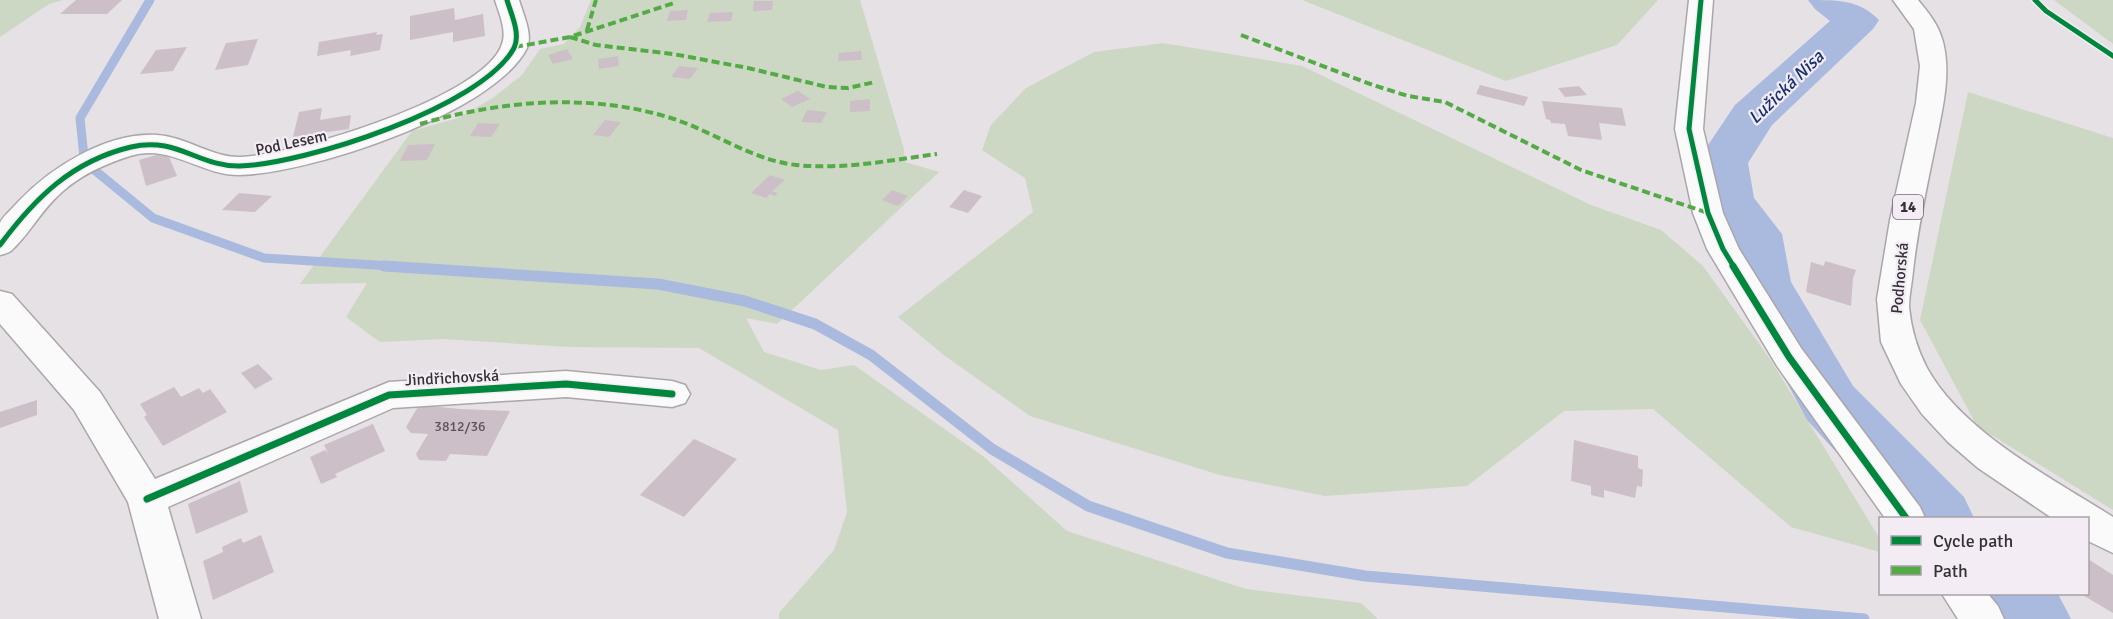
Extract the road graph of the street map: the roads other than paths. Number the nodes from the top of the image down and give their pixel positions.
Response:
1 (507, 0) edge
2 (1701, 0) edge
3 (1905, 0) edge
4 (0, 245) edge
5 (0, 302) edge
6 (672, 394) dead end
7 (147, 499) junction
8 (1905, 517) edge
9 (2080, 517) edge
10 (2089, 522) edge
11 (2113, 537) edge
12 (1964, 595) edge
13 (180, 619) edge
14 (1983, 619) edge

1 - 4 street, Pod Lesem
2 - 8 street
3 - 9 street, Podhorská / 14
5 - 7 street
6 - 7 street, Jindřichovská
7 - 13 street
10 - 11 street
12 - 14 street

